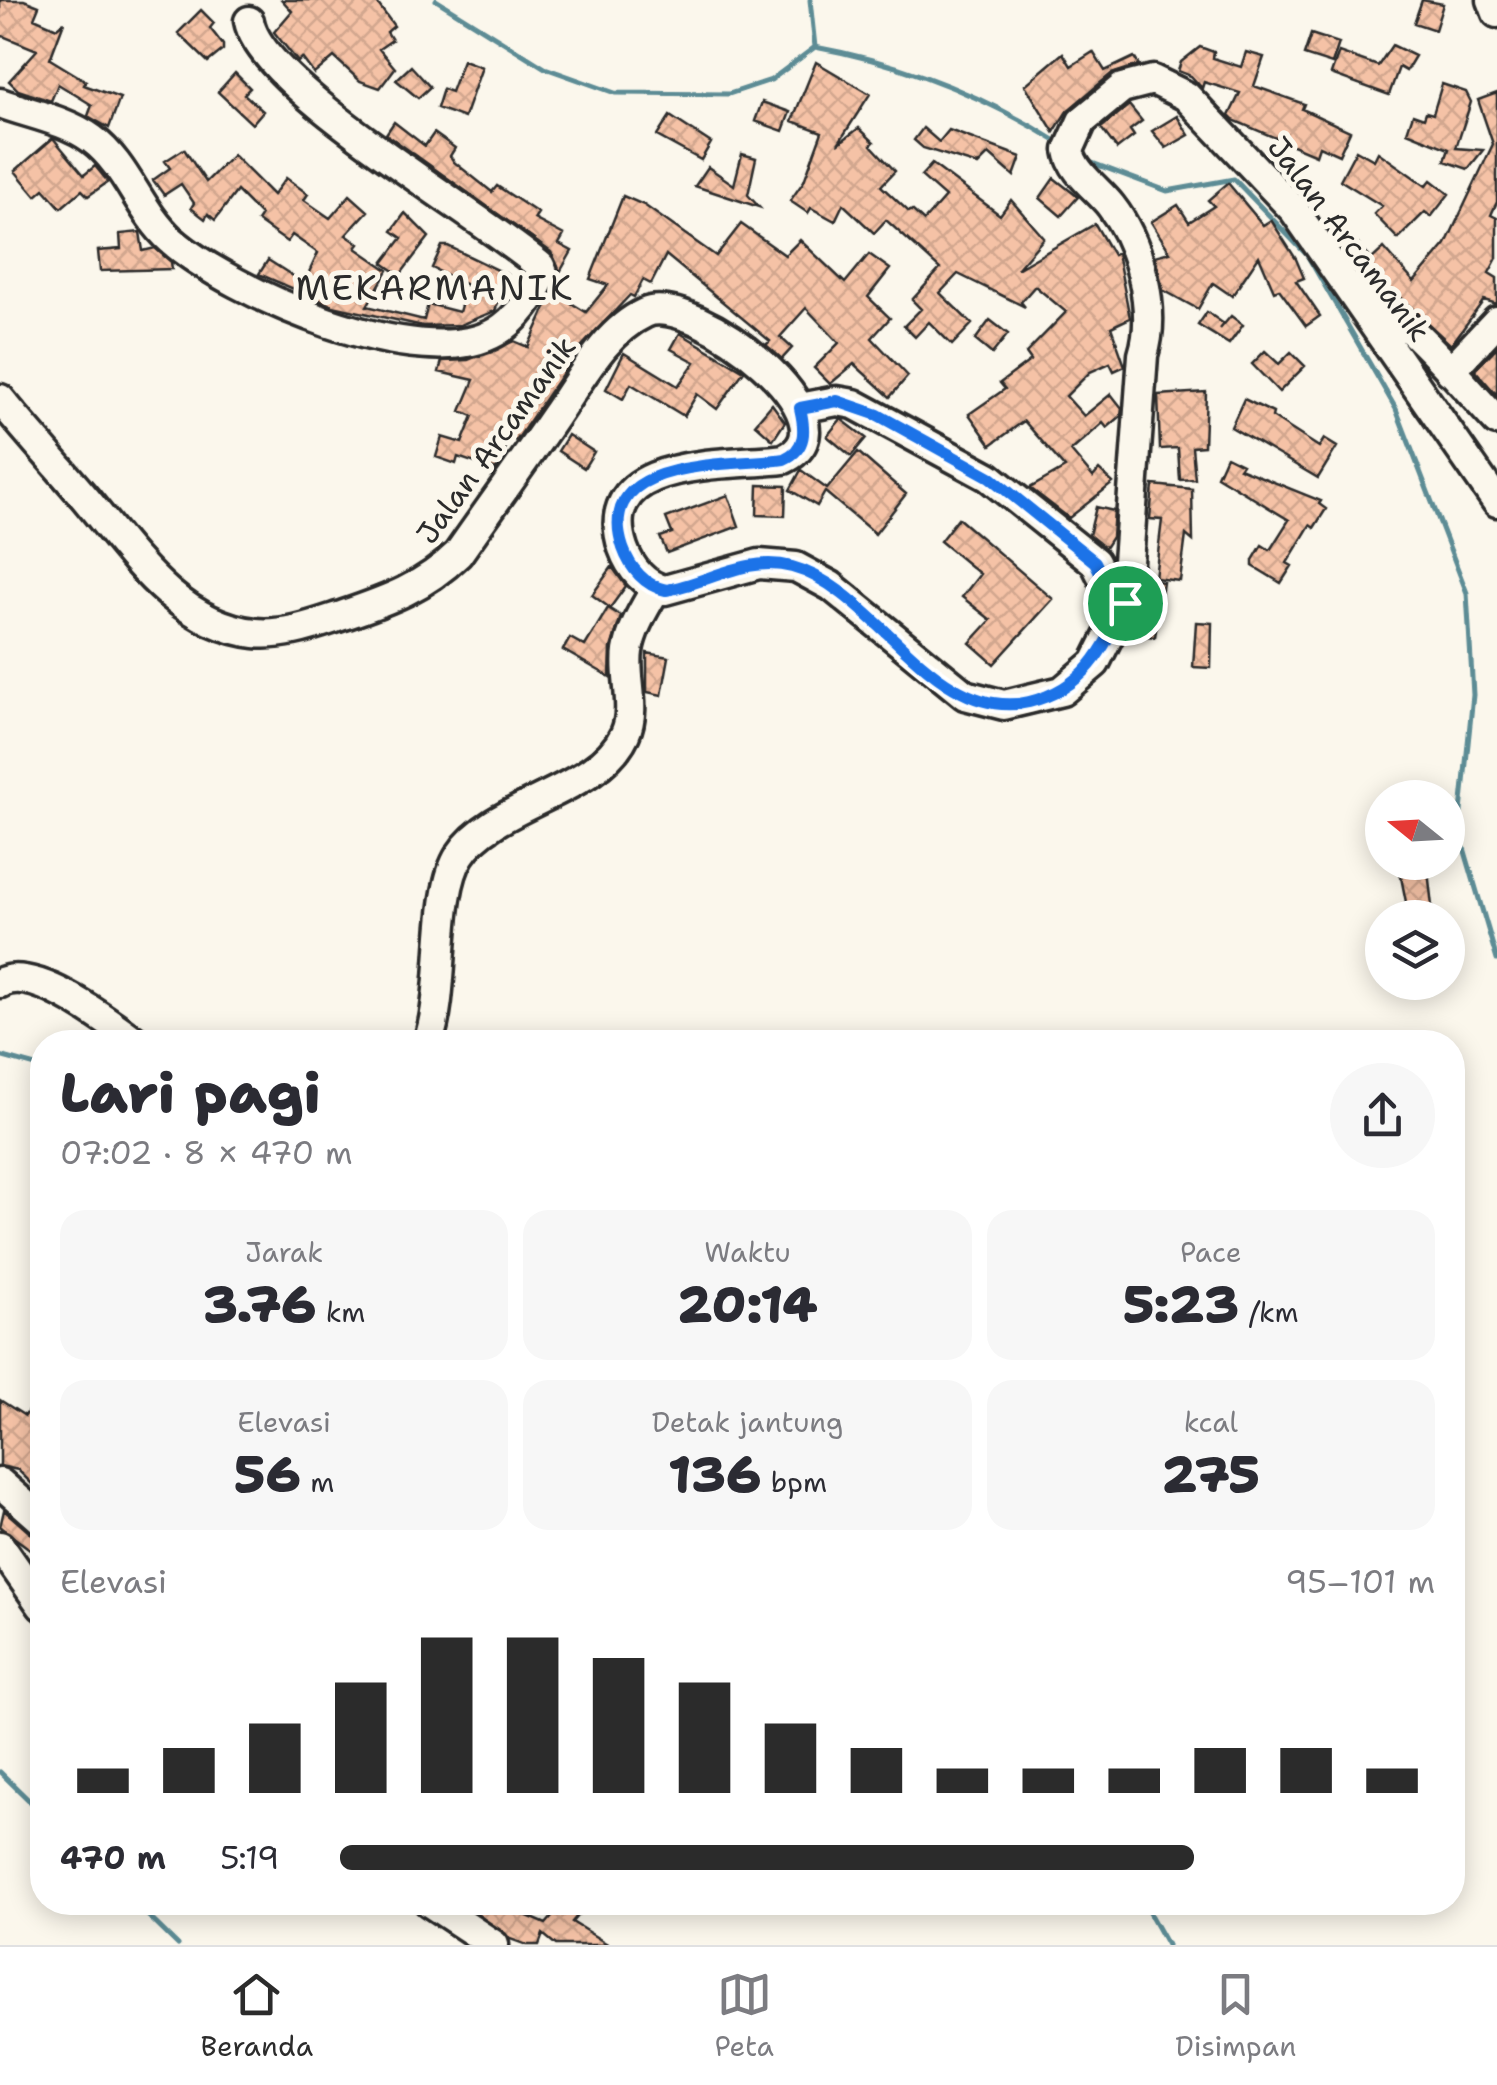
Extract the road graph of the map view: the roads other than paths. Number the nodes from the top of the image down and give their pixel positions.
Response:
1 (1492, 0) edge
2 (1497, 13) edge
3 (249, 21) dead end
4 (0, 103) edge
5 (1351, 294) junction
6 (1497, 321) edge
7 (1450, 371) junction
8 (0, 400) edge
9 (800, 408) junction
10 (1497, 420) edge
11 (1497, 502) edge
12 (656, 588) junction
13 (1125, 603) junction
14 (0, 983) edge
15 (117, 1030) edge
16 (432, 1030) edge
17 (0, 1483) edge
18 (30, 1509) edge
19 (0, 1546) edge
20 (30, 1589) edge
21 (449, 1915) edge
22 (494, 1945) edge

1 - 2 street
3 - 4 street
5 - 7 street
5 - 11 street, Jalan Arcamanik
5 - 13 street, Jalan Arcamanik
6 - 7 street
7 - 10 street
8 - 9 street, Jalan Arcamanik
9 - 12 street
9 - 13 street
12 - 13 street, Jalan Arcamanik
12 - 16 street
14 - 15 street
17 - 18 street
19 - 20 street
21 - 22 street

